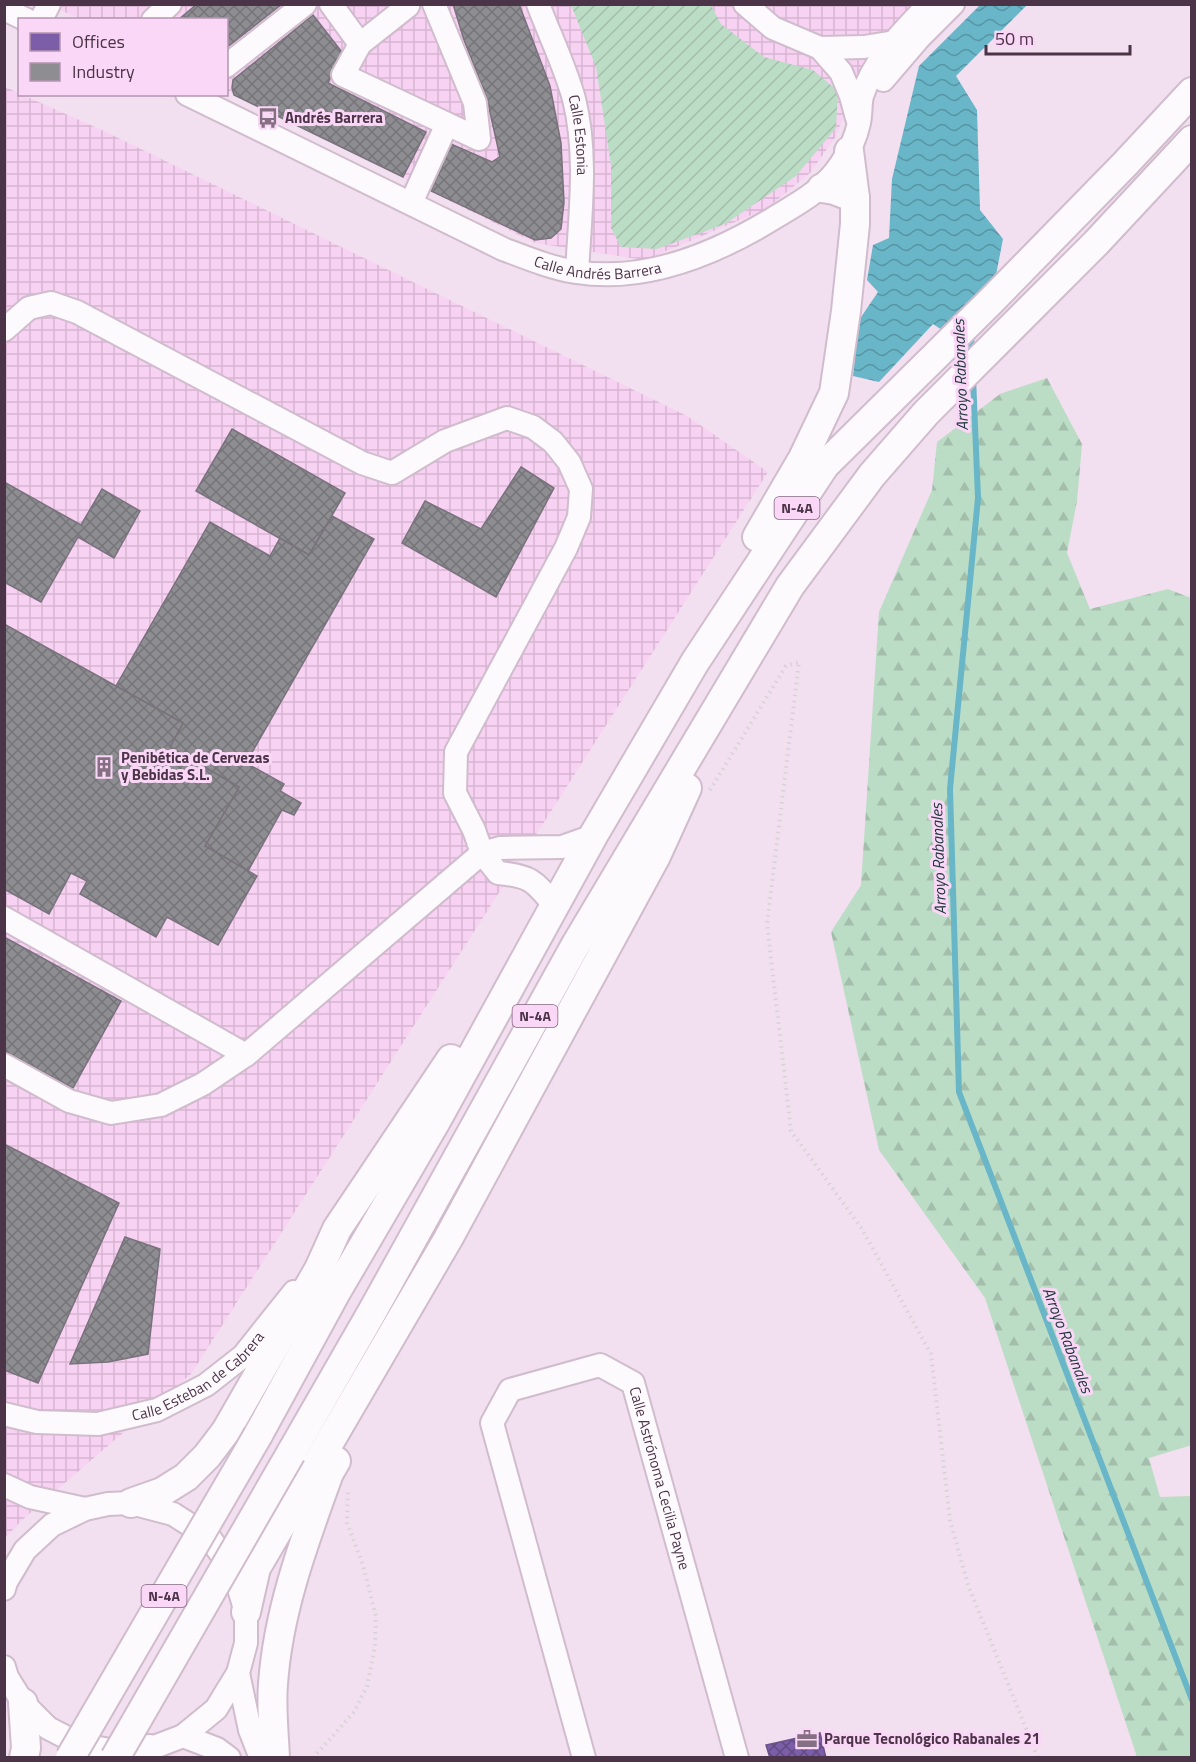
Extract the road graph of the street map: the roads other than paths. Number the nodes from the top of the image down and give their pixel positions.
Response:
1 (49, 4) edge
2 (170, 4) edge
3 (304, 4) edge
4 (331, 4) edge
5 (434, 4) edge
6 (538, 4) edge
7 (745, 4) edge
8 (929, 4) edge
9 (943, 4) edge
10 (953, 4) edge
11 (410, 5) edge
12 (4, 9) edge
13 (23, 18) edge
14 (42, 18) edge
15 (155, 18) edge
16 (919, 38) junction
17 (893, 42) junction
18 (360, 44) junction
19 (820, 48) junction
20 (228, 64) edge
21 (1191, 92) edge
22 (191, 96) edge
23 (859, 123) junction
24 (447, 124) junction
25 (1191, 140) edge
26 (849, 151) junction
27 (822, 188) junction
28 (855, 198) junction
29 (411, 203) junction
30 (785, 211) junction
31 (577, 272) junction
32 (4, 330) edge
33 (790, 586) junction
34 (695, 663) junction
35 (593, 836) junction
36 (482, 853) junction
37 (554, 905) junction
38 (4, 918) edge
39 (246, 1055) junction
40 (4, 1065) edge
41 (337, 1229) junction
42 (448, 1239) junction
43 (4, 1414) edge
44 (4, 1485) edge
45 (131, 1503) junction
46 (85, 1509) junction
47 (4, 1589) edge
48 (246, 1612) junction
49 (4, 1667) edge
50 (238, 1673) junction
51 (23, 1702) junction
52 (183, 1736) junction
53 (147, 1753) edge
54 (24, 1758) edge
55 (70, 1758) edge
56 (115, 1758) edge
57 (229, 1758) edge
58 (261, 1758) edge
59 (275, 1758) edge
60 (584, 1758) edge
61 (737, 1758) edge

1 - 14 street
2 - 15 street
3 - 20 street
4 - 18 street
5 - 24 street
6 - 31 street, Calle Estonia
7 - 19 street
8 - 17 street
9 - 16 street
10 - 16 street
11 - 18 street
12 - 13 street
16 - 17 street
16 - 23 street
17 - 19 street
17 - 23 street
18 - 24 street
19 - 23 street
21 - 34 main road, N-4A
22 - 29 street, Calle Andrés Barrera
23 - 26 street, Calle Andrés Barrera
23 - 30 street, Calle Andrés Barrera
24 - 29 street
25 - 33 main road, N-4A
26 - 27 street, Calle Andrés Barrera
26 - 28 main road
27 - 28 main road
27 - 30 street, Calle Andrés Barrera
28 - 34 main road
29 - 31 street, Calle Andrés Barrera
30 - 31 street, Calle Andrés Barrera
32 - 36 street
33 - 42 main road
33 - 56 main road, N-4A, bridge
34 - 35 main road, N-4A
35 - 36 street
35 - 37 main road, N-4A
36 - 37 street
36 - 39 street
37 - 41 main road
37 - 55 main road, N-4A, bridge
38 - 39 street
39 - 40 street
41 - 43 street, Calle Esteban de Cabrera
41 - 45 main road
42 - 48 main road
42 - 59 main road
44 - 46 street
45 - 46 street
45 - 48 street
46 - 47 street
48 - 50 street
49 - 51 street
50 - 52 street
50 - 58 street
51 - 53 street
51 - 54 main road
52 - 53 street
52 - 57 street
60 - 61 street, Calle Astrónoma Cecilia Payne

